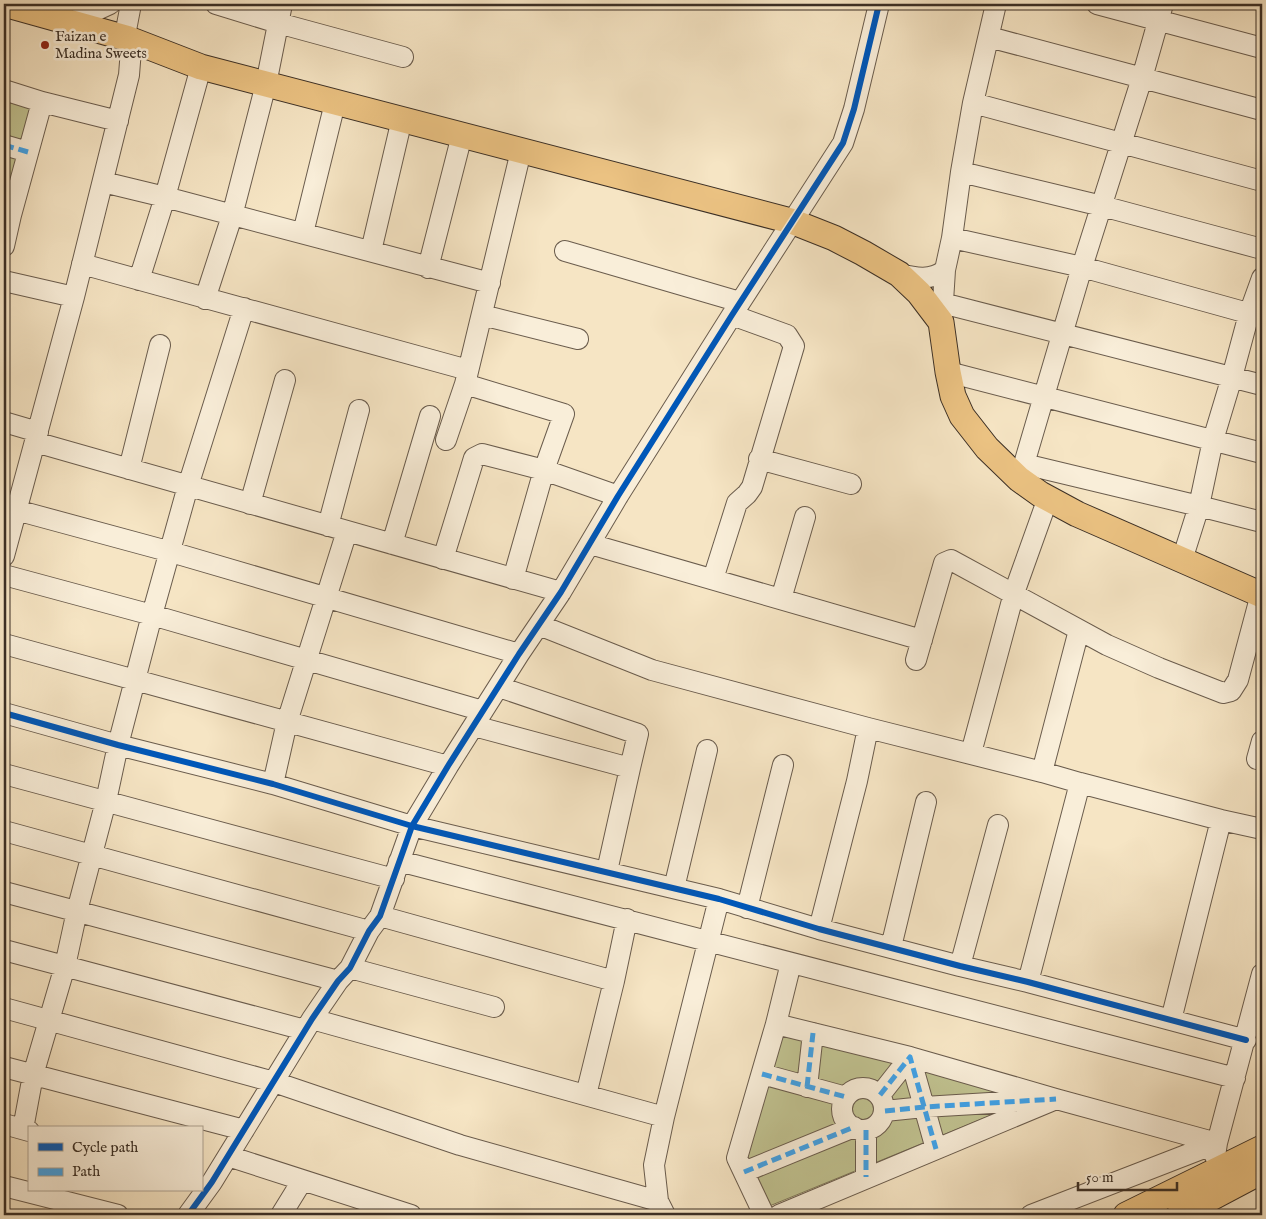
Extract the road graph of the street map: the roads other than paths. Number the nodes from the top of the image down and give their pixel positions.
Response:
1 (110, 4) edge
2 (131, 4) edge
3 (216, 4) edge
4 (879, 4) edge
5 (996, 4) edge
6 (1097, 4) edge
7 (8, 5) edge
8 (1161, 12) edge
9 (280, 13) edge
10 (71, 22) junction
11 (989, 37) junction
12 (126, 38) junction
13 (1262, 48) edge
14 (403, 57) dead end
15 (201, 67) junction
16 (1142, 78) junction
17 (266, 84) junction
18 (4, 90) edge
19 (42, 102) junction
20 (335, 103) junction
21 (974, 104) junction
22 (1262, 110) edge
23 (402, 119) junction
24 (118, 121) junction
25 (462, 135) junction
26 (1122, 143) junction
27 (4, 145) edge
28 (521, 151) junction
29 (28, 152) junction
30 (961, 172) junction
31 (1262, 181) edge
32 (102, 182) junction
33 (165, 197) junction
34 (1102, 206) junction
35 (7, 214) edge
36 (232, 216) junction
37 (791, 221) junction
38 (303, 233) junction
39 (952, 238) junction
40 (4, 246) edge
41 (1262, 249) edge
42 (371, 250) junction
43 (565, 251) dead end
44 (82, 264) junction
45 (428, 268) junction
46 (1082, 268) junction
47 (945, 270) junction
48 (899, 274) junction
49 (1262, 278) edge
50 (139, 280) junction
51 (4, 281) edge
52 (490, 283) junction
53 (74, 297) junction
54 (205, 299) junction
55 (244, 308) junction
56 (736, 308) junction
57 (942, 313) junction
58 (482, 315) junction
59 (1256, 315) edge
60 (1063, 334) junction
61 (578, 339) dead end
62 (160, 345) dead end
63 (948, 372) junction
64 (467, 377) junction
65 (1232, 377) junction
66 (285, 380) dead end
67 (1262, 385) edge
68 (1045, 398) junction
69 (359, 410) dead end
70 (430, 416) dead end
71 (4, 422) edge
72 (37, 437) junction
73 (446, 440) dead end
74 (1213, 440) junction
75 (1262, 453) edge
76 (759, 459) junction
77 (129, 469) junction
78 (544, 470) junction
79 (1022, 472) junction
80 (851, 484) dead end
81 (188, 486) junction
82 (618, 496) junction
83 (1048, 498) junction
84 (250, 504) junction
85 (1199, 506) junction
86 (16, 510) junction
87 (805, 517) dead end
88 (1262, 522) edge
89 (337, 529) junction
90 (392, 544) junction
91 (590, 544) junction
92 (171, 552) junction
93 (4, 556) edge
94 (443, 559) junction
95 (1182, 560) junction
96 (4, 575) edge
97 (513, 579) junction
98 (713, 579) junction
99 (561, 592) junction
100 (1014, 593) junction
101 (1262, 595) edge
102 (326, 597) junction
103 (782, 599) junction
104 (152, 615) junction
105 (539, 624) junction
106 (1079, 630) junction
107 (922, 640) junction
108 (4, 644) edge
109 (519, 654) junction
110 (306, 660) junction
111 (916, 660) dead end
112 (135, 681) junction
113 (499, 687) junction
114 (4, 712) edge
115 (478, 719) junction
116 (287, 722) junction
117 (868, 728) junction
118 (118, 744) junction
119 (707, 750) dead end
120 (971, 754) junction
121 (783, 765) dead end
122 (448, 766) junction
123 (630, 768) junction
124 (1042, 772) junction
125 (4, 774) edge
126 (1080, 783) junction
127 (273, 784) junction
128 (106, 801) junction
129 (926, 802) dead end
130 (1221, 820) junction
131 (998, 825) dead end
132 (412, 826) junction
133 (1262, 829) edge
134 (4, 831) edge
135 (92, 854) junction
136 (396, 870) junction
137 (607, 871) junction
138 (674, 888) junction
139 (4, 892) edge
140 (718, 899) junction
141 (747, 908) junction
142 (77, 911) junction
143 (627, 919) junction
144 (375, 923) junction
145 (819, 929) junction
146 (707, 941) junction
147 (891, 948) junction
148 (4, 950) edge
149 (792, 963) junction
150 (65, 966) junction
151 (960, 966) junction
152 (1262, 974) edge
153 (344, 975) junction
154 (614, 981) junction
155 (1028, 982) junction
156 (494, 1006) dead end
157 (4, 1008) edge
158 (49, 1020) junction
159 (1171, 1020) junction
160 (776, 1024) junction
161 (308, 1025) junction
162 (813, 1033) junction
163 (1246, 1040) junction
164 (910, 1057) junction
165 (4, 1067) edge
166 (762, 1074) junction
167 (33, 1075) junction
168 (1235, 1078) junction
169 (274, 1082) junction
170 (807, 1086) junction
171 (586, 1095) junction
172 (846, 1097) junction
173 (1056, 1099) junction
174 (883, 1103) junction
175 (924, 1107) junction
176 (664, 1117) junction
177 (18, 1128) edge
178 (860, 1128) junction
179 (244, 1130) junction
180 (1217, 1143) junction
181 (1262, 1148) edge
182 (936, 1149) junction
183 (228, 1156) junction
184 (1262, 1171) edge
185 (744, 1172) junction
186 (1212, 1174) junction
187 (866, 1177) junction
188 (207, 1180) edge
189 (302, 1181) junction
190 (4, 1186) edge
191 (200, 1192) edge
192 (1210, 1199) junction
193 (662, 1208) edge
194 (369, 1209) edge
195 (118, 1215) edge
196 (188, 1215) edge
197 (281, 1215) edge
198 (411, 1215) edge
199 (764, 1215) edge
200 (779, 1215) edge
201 (1031, 1215) edge
202 (1126, 1215) edge
203 (1179, 1215) edge

1 - 10 street
2 - 12 street
3 - 9 street
4 - 37 street
5 - 11 street
6 - 8 street
7 - 10 main road
8 - 13 street
8 - 16 street
9 - 14 street
9 - 17 street
10 - 12 main road
11 - 16 street
11 - 21 street
12 - 15 main road
12 - 24 street
15 - 17 main road
15 - 33 street
16 - 22 street
16 - 26 street
17 - 20 main road
17 - 36 street
18 - 19 street
19 - 24 street
19 - 29 street
20 - 23 main road
20 - 38 street
21 - 26 street
21 - 30 street
23 - 25 main road
23 - 42 street
24 - 32 street
25 - 28 main road
25 - 45 street
26 - 31 street
26 - 34 street
27 - 29 street
28 - 37 main road
28 - 52 street
29 - 35 street
30 - 34 street
30 - 39 street
32 - 33 street
32 - 44 street
33 - 36 street
33 - 50 street
34 - 41 street
34 - 46 street
35 - 40 street
36 - 38 street
36 - 54 street
37 - 48 main road
37 - 56 street
38 - 42 street
39 - 46 street
39 - 47 street
42 - 45 street
43 - 56 street
44 - 50 street
44 - 53 street
45 - 52 street
46 - 59 street
46 - 60 street
47 - 48 street
47 - 57 street
48 - 57 main road
49 - 59 street
50 - 54 street
51 - 53 street
52 - 58 street
53 - 72 street
54 - 55 street
55 - 64 street
55 - 81 street
56 - 76 street
56 - 82 street
57 - 60 street
57 - 63 main road
58 - 61 street
58 - 64 street
59 - 65 street
60 - 65 street
60 - 68 street
62 - 77 street
63 - 68 street
63 - 79 main road
64 - 73 street
64 - 78 street
65 - 67 street
65 - 74 street
66 - 84 street
68 - 74 street
68 - 79 street
69 - 89 street
70 - 90 street
71 - 72 street
72 - 77 street
72 - 86 street
74 - 75 street
74 - 85 street
76 - 80 street
76 - 98 street
77 - 81 street
78 - 82 street
78 - 94 street
78 - 97 street
79 - 83 main road
79 - 85 street
81 - 84 street
81 - 92 street
82 - 91 street
83 - 95 main road
83 - 100 street
84 - 89 street
85 - 88 street
85 - 95 street
86 - 92 street
86 - 93 street
87 - 103 street
89 - 90 street
89 - 102 street
90 - 94 street
91 - 98 street
91 - 99 street
92 - 102 street
92 - 104 street
94 - 97 street
95 - 101 main road
96 - 104 street
97 - 99 street
98 - 103 street
99 - 105 street
100 - 106 street
100 - 107 street
100 - 120 street
101 - 106 street
102 - 109 street
102 - 110 street
103 - 107 street
104 - 110 street
104 - 112 street
105 - 109 street
105 - 117 street
106 - 124 street
107 - 111 street
108 - 112 street
109 - 113 street
110 - 115 street
110 - 116 street
112 - 116 street
112 - 118 street
113 - 115 street
113 - 123 street
114 - 118 street
115 - 122 street
115 - 123 street
116 - 122 street
116 - 127 street
117 - 120 street
117 - 145 street
118 - 127 street
118 - 128 street
119 - 138 street
120 - 124 street
121 - 141 street
122 - 132 street
123 - 137 street
124 - 126 street
125 - 128 street
126 - 130 street
126 - 155 street
127 - 132 street
128 - 135 street
128 - 136 street
129 - 147 street
130 - 133 street
130 - 159 street
131 - 151 street
132 - 136 street
132 - 137 street
134 - 135 street
135 - 142 street
135 - 144 street
136 - 143 street
136 - 144 street
137 - 138 street
138 - 140 street
139 - 142 street
140 - 141 street
140 - 146 street
141 - 145 street
142 - 150 street
142 - 153 street
143 - 146 street
143 - 154 street
144 - 153 street
144 - 154 street
145 - 147 street
146 - 149 street
146 - 176 street
147 - 151 street
148 - 150 street
149 - 160 street
149 - 168 street
150 - 158 street
150 - 161 street
151 - 155 street
152 - 163 street
153 - 156 street
153 - 161 street
154 - 171 street
155 - 159 street
157 - 158 street
158 - 167 street
158 - 169 street
159 - 163 street
160 - 162 street
160 - 166 street
161 - 169 street
161 - 171 street
162 - 164 street
162 - 170 street
163 - 168 street
164 - 173 street
164 - 174 street
164 - 175 street
165 - 167 street
166 - 170 street
166 - 185 street
167 - 177 street
167 - 179 street
168 - 180 street
169 - 179 street
169 - 193 street
170 - 172 street
171 - 176 street
172 - 174 street
172 - 178 street
173 - 175 street
173 - 180 street
173 - 182 street
174 - 175 street
174 - 178 street
175 - 182 street
176 - 193 street
178 - 185 street
178 - 187 street
179 - 183 street
180 - 186 street
180 - 201 street
181 - 186 main road
182 - 187 street
183 - 188 street
183 - 189 street
184 - 192 main road
185 - 199 street
186 - 192 street
186 - 202 main road
187 - 200 street
189 - 194 street
189 - 197 street
190 - 195 street
191 - 196 street
192 - 203 main road
194 - 198 street

